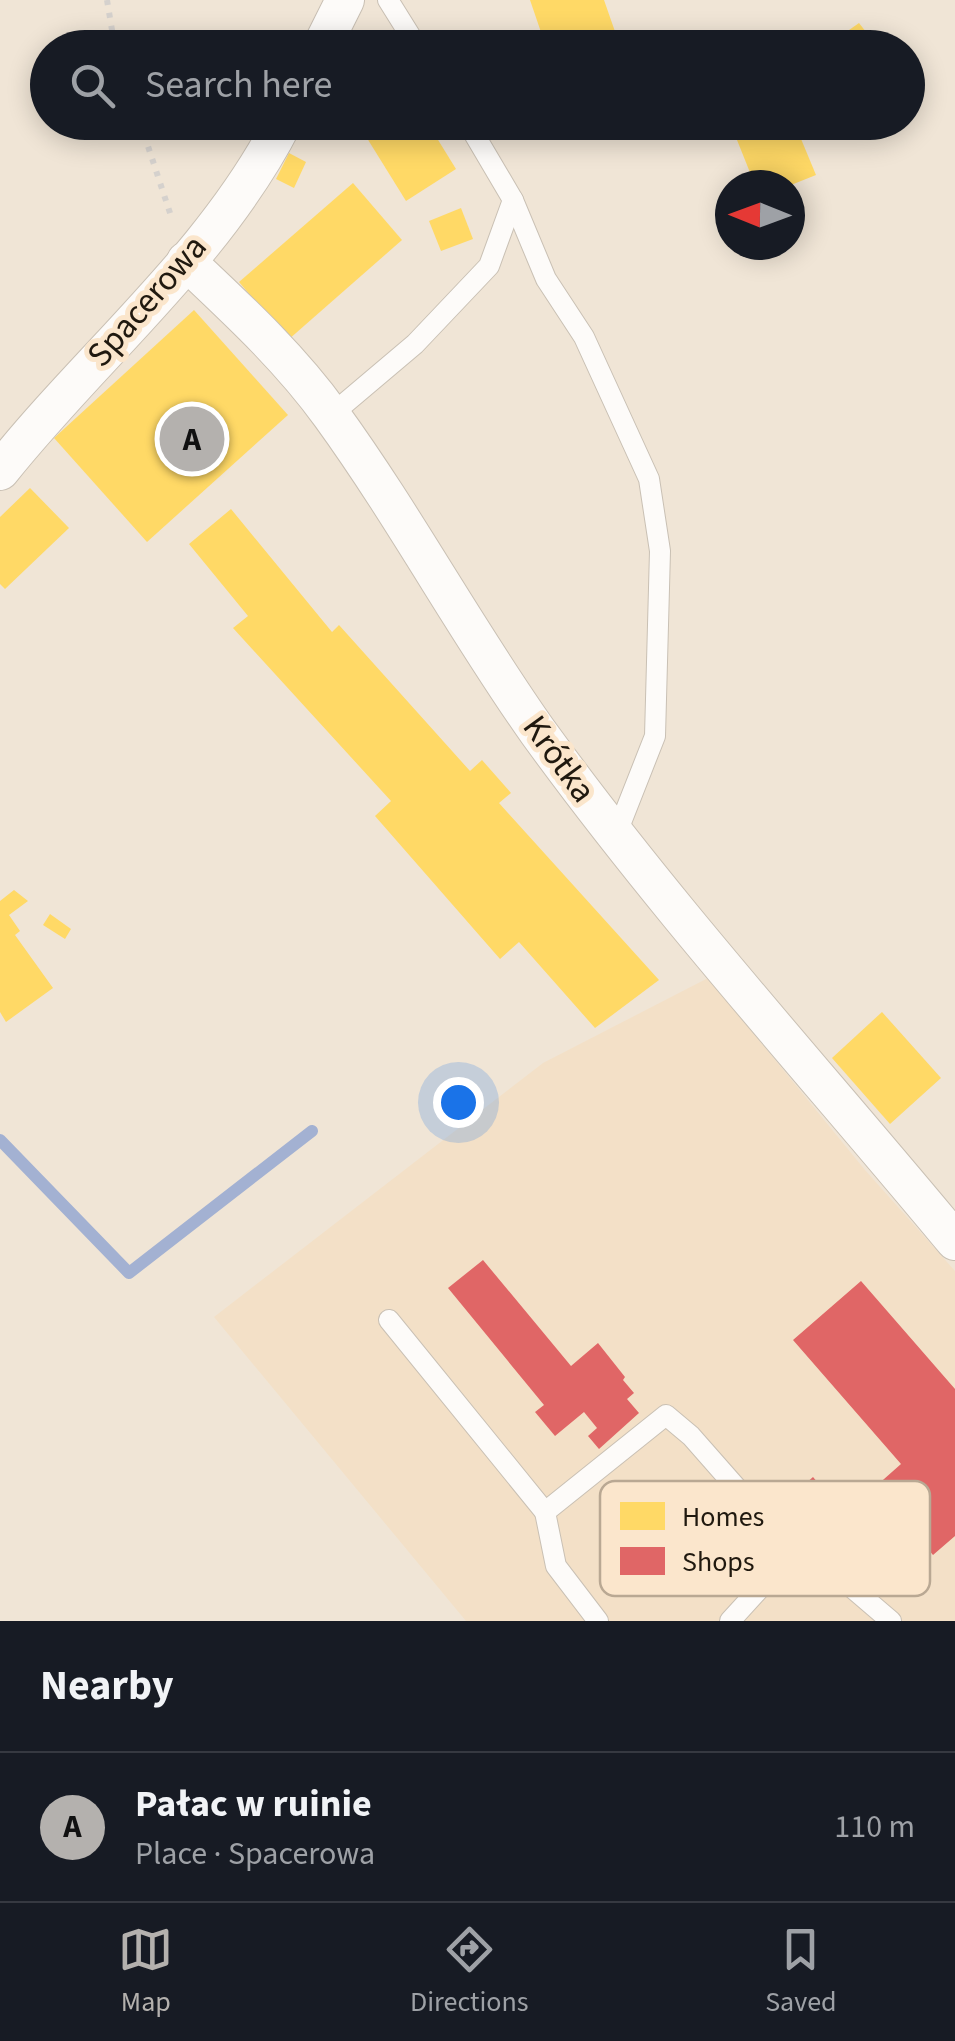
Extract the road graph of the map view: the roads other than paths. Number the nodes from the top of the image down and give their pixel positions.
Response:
1 (345, 0) edge
2 (388, 0) edge
3 (330, 30) edge
4 (407, 30) edge
5 (274, 140) edge
6 (478, 140) edge
7 (513, 200) junction
8 (186, 262) junction
9 (331, 414) junction
10 (0, 470) edge
11 (616, 835) junction
12 (955, 1241) edge
13 (388, 1320) dead end
14 (730, 1481) edge
15 (545, 1512) junction
16 (752, 1596) edge
17 (862, 1596) edge
18 (598, 1621) edge
19 (730, 1621) edge
20 (892, 1621) edge

1 - 3 street
2 - 4 lane
5 - 8 street, Spacerowa
6 - 7 lane
7 - 9 lane
7 - 11 lane
8 - 9 street, Krótka
8 - 10 street, Spacerowa
9 - 11 street, Krótka
11 - 12 street, Krótka
13 - 15 lane
14 - 15 lane
15 - 18 lane
16 - 19 lane
17 - 20 lane

